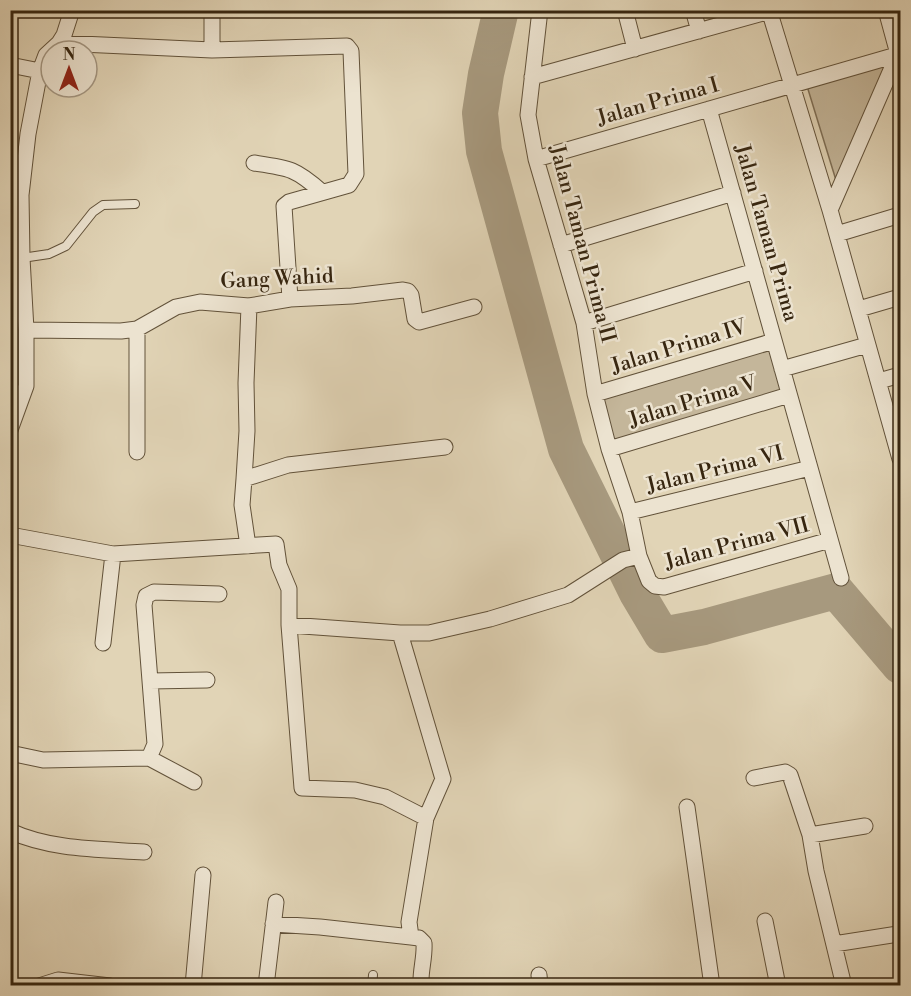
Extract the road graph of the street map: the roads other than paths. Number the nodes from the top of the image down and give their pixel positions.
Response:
1 (72, 10) edge
2 (212, 10) edge
3 (540, 10) edge
4 (625, 10) edge
5 (693, 10) edge
6 (886, 10) edge
7 (770, 11) edge
8 (699, 31) junction
9 (62, 39) edge
10 (99, 45) edge
11 (635, 49) junction
12 (212, 50) junction
13 (899, 54) edge
14 (10, 65) edge
15 (39, 71) edge
16 (39, 76) edge
17 (532, 77) junction
18 (791, 85) junction
19 (709, 109) junction
20 (536, 159) junction
21 (254, 163) dead end
22 (322, 192) junction
23 (733, 193) junction
24 (135, 204) dead end
25 (830, 210) junction
26 (900, 215) edge
27 (837, 234) junction
28 (561, 245) junction
29 (22, 258) junction
30 (755, 271) junction
31 (900, 297) edge
32 (290, 299) junction
33 (249, 306) junction
34 (474, 307) dead end
35 (859, 309) junction
36 (584, 323) junction
37 (137, 329) junction
38 (26, 330) junction
39 (774, 341) junction
40 (867, 345) junction
41 (782, 369) junction
42 (900, 375) edge
43 (879, 381) junction
44 (595, 394) junction
45 (789, 395) junction
46 (10, 430) edge
47 (446, 447) dead end
48 (609, 449) junction
49 (137, 452) dead end
50 (900, 459) edge
51 (810, 468) junction
52 (244, 479) junction
53 (630, 512) junction
54 (10, 535) edge
55 (830, 540) junction
56 (248, 546) junction
57 (113, 554) junction
58 (639, 556) junction
59 (841, 578) dead end
60 (655, 586) joint
61 (219, 594) dead end
62 (289, 625) junction
63 (400, 633) junction
64 (103, 643) dead end
65 (207, 680) dead end
66 (150, 681) junction
67 (10, 753) edge
68 (148, 758) junction
69 (754, 778) dead end
70 (194, 782) dead end
71 (687, 807) dead end
72 (426, 818) junction
73 (865, 826) dead end
74 (10, 831) edge
75 (810, 835) junction
76 (144, 852) dead end
77 (203, 875) dead end
78 (276, 902) dead end
79 (765, 921) dead end
80 (273, 924) junction
81 (898, 934) dead end
82 (411, 937) junction
83 (834, 944) junction
84 (373, 975) dead end
85 (40, 985) edge
86 (110, 986) edge
87 (193, 986) edge
88 (266, 986) edge
89 (372, 986) edge
90 (422, 986) edge
91 (712, 986) edge
92 (778, 986) edge
93 (844, 986) edge

1 - 9 street
2 - 12 street
3 - 17 street, Jalan Taman Prima II
4 - 11 street
5 - 8 street
6 - 13 street
7 - 8 street
7 - 18 street
8 - 11 street
10 - 12 street
11 - 17 street
12 - 22 street
13 - 18 street, Jalan Prima I
13 - 25 street
14 - 15 street
16 - 29 street
17 - 20 street, Jalan Taman Prima II
18 - 19 street, Jalan Prima I
18 - 25 street
19 - 20 street, Jalan Prima I
19 - 23 street, Jalan Taman Prima
20 - 28 street, Jalan Taman Prima II
21 - 22 street
22 - 32 street
23 - 28 street
23 - 30 street, Jalan Taman Prima
24 - 29 lane
25 - 27 street
26 - 27 street
27 - 35 street
28 - 36 street, Jalan Taman Prima II
29 - 38 street
30 - 36 street
30 - 39 street, Jalan Taman Prima
31 - 35 street
32 - 33 street, Gang Wahid
32 - 34 street, Gang Wahid
33 - 37 street, Gang Wahid
33 - 52 street
35 - 40 street
36 - 44 street, Jalan Taman Prima II
37 - 38 street, Gang Wahid
37 - 49 street
38 - 46 street
39 - 41 street, Jalan Taman Prima
39 - 44 street, Jalan Prima IV
40 - 41 street
40 - 43 street
41 - 45 street, Jalan Taman Prima
42 - 43 street
43 - 50 street
44 - 48 street, Jalan Taman Prima II
45 - 48 street, Jalan Prima V
45 - 51 street, Jalan Taman Prima
47 - 52 street
48 - 53 street, Jalan Taman Prima II
51 - 53 street, Jalan Prima VI
51 - 55 street, Jalan Taman Prima
52 - 56 street
53 - 58 street, Jalan Taman Prima II
54 - 57 street
55 - 59 street, Jalan Taman Prima
55 - 60 street, Jalan Prima VII
56 - 57 street
56 - 62 street
57 - 64 street
58 - 60 street, Jalan Taman Prima II
58 - 63 street
61 - 66 street
62 - 63 street
62 - 72 street
63 - 72 street
65 - 66 street
66 - 68 street
67 - 68 street
68 - 70 street
69 - 75 street
71 - 91 street
72 - 82 street
73 - 75 street
74 - 76 street
75 - 83 street
77 - 87 street
78 - 80 street
79 - 92 street
80 - 82 street
80 - 88 street
81 - 83 street
82 - 90 street
83 - 93 street
84 - 89 lane
85 - 86 street

